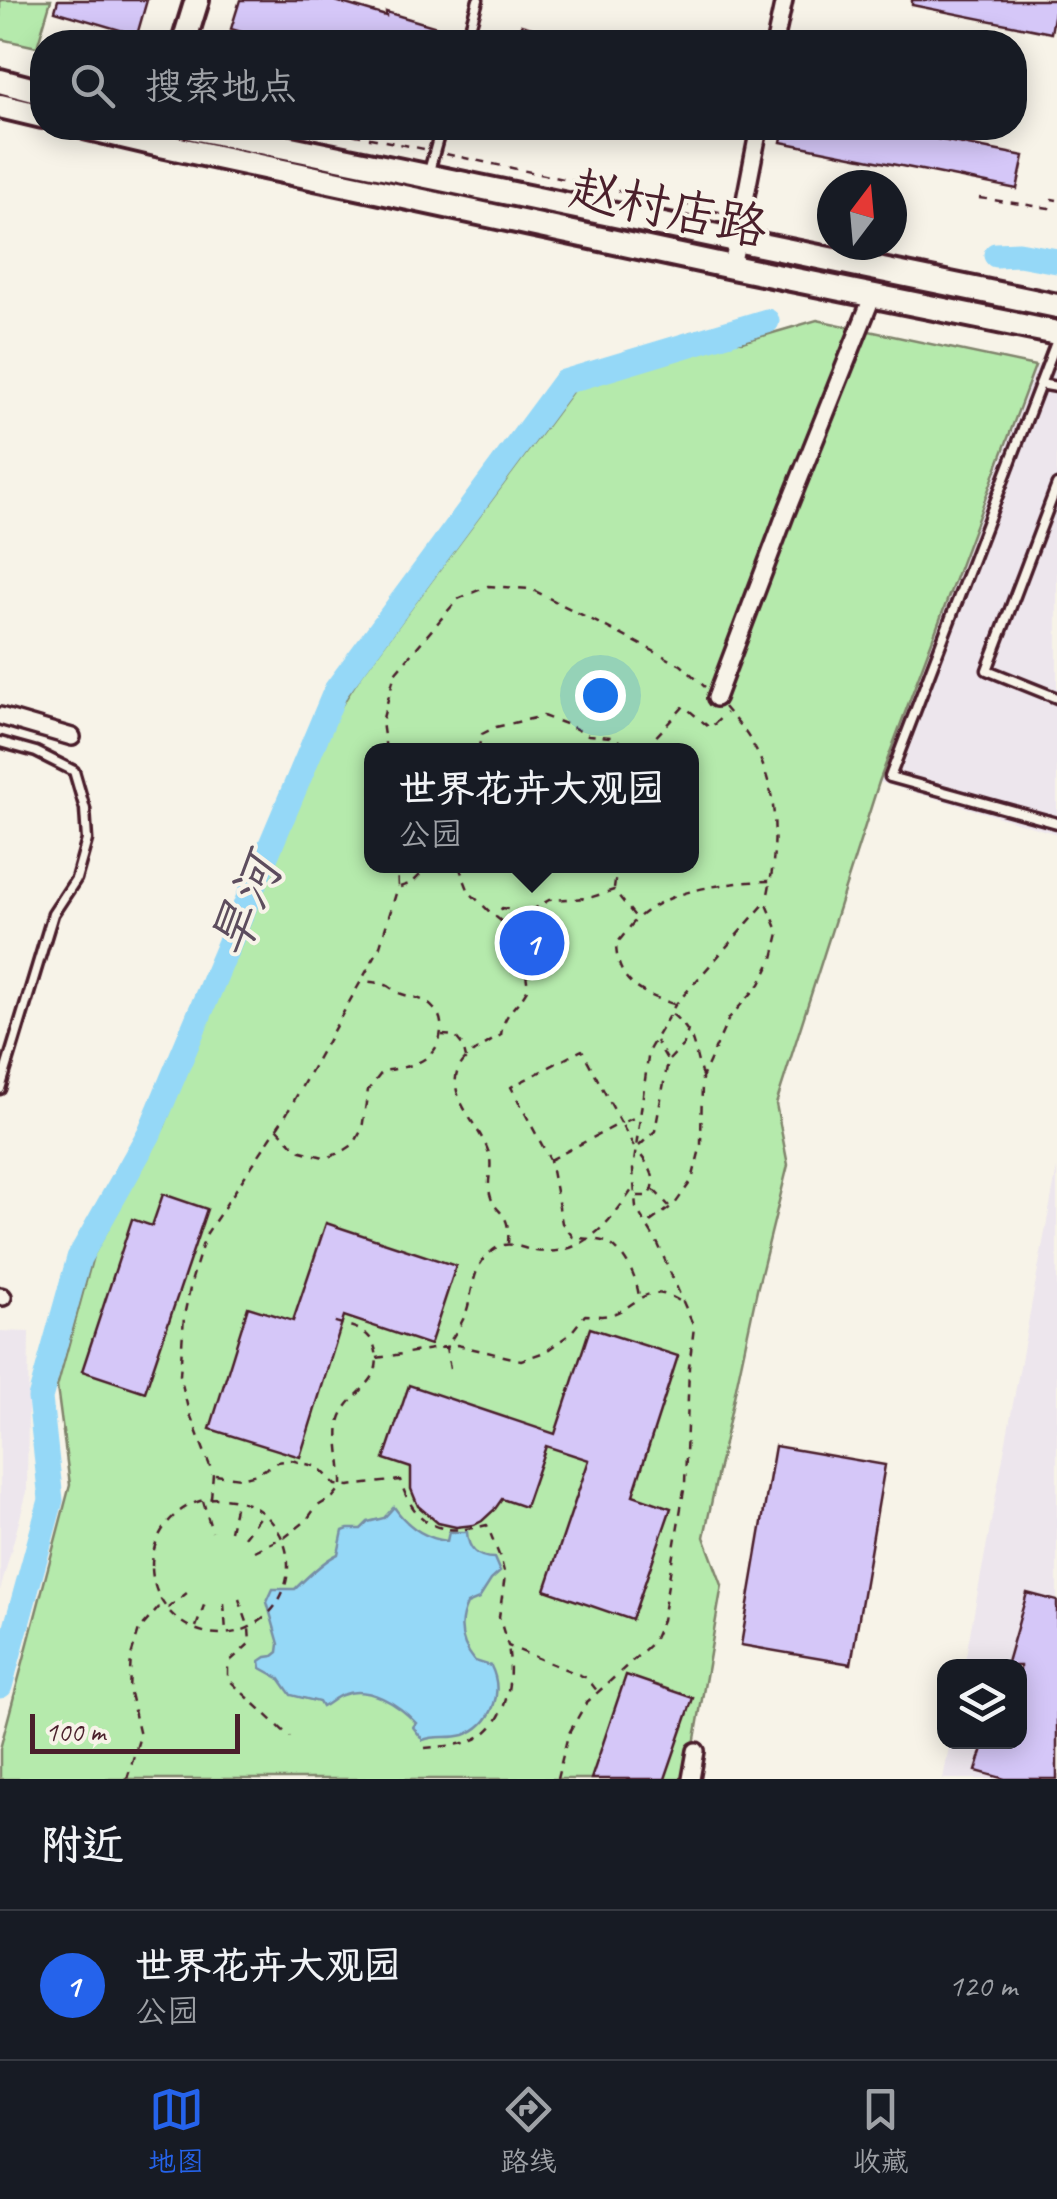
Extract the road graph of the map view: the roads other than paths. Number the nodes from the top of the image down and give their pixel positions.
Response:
1 (197, 0) edge
2 (478, 0) edge
3 (784, 0) edge
4 (188, 30) edge
5 (469, 30) edge
6 (778, 30) edge
7 (0, 81) edge
8 (30, 89) edge
9 (0, 106) edge
10 (30, 113) edge
11 (176, 140) edge
12 (251, 140) edge
13 (437, 140) edge
14 (757, 140) edge
15 (428, 176) junction
16 (738, 239) junction
17 (732, 267) junction
18 (873, 295) junction
19 (1057, 306) edge
20 (1057, 336) edge
21 (1040, 384) junction
22 (1057, 387) edge
23 (1057, 485) edge
24 (716, 698) road end
25 (1057, 698) edge
26 (0, 716) edge
27 (72, 737) dead end
28 (0, 742) edge
29 (1057, 823) edge
30 (0, 1089) edge
31 (696, 1751) dead end
32 (691, 1779) edge

1 - 4 main road
2 - 5 lane
3 - 6 street
7 - 8 main road
9 - 10 main road
11 - 17 main road, 赵村店路
12 - 15 main road, 赵村店路
13 - 15 lane
14 - 16 street
15 - 16 main road, 赵村店路
16 - 17 street
16 - 19 main road, 赵村店路
17 - 18 main road, 赵村店路
18 - 20 main road, 赵村店路
18 - 24 street
20 - 21 lane
21 - 22 lane
21 - 29 lane
23 - 25 lane
26 - 27 street
28 - 30 lane
31 - 32 street

